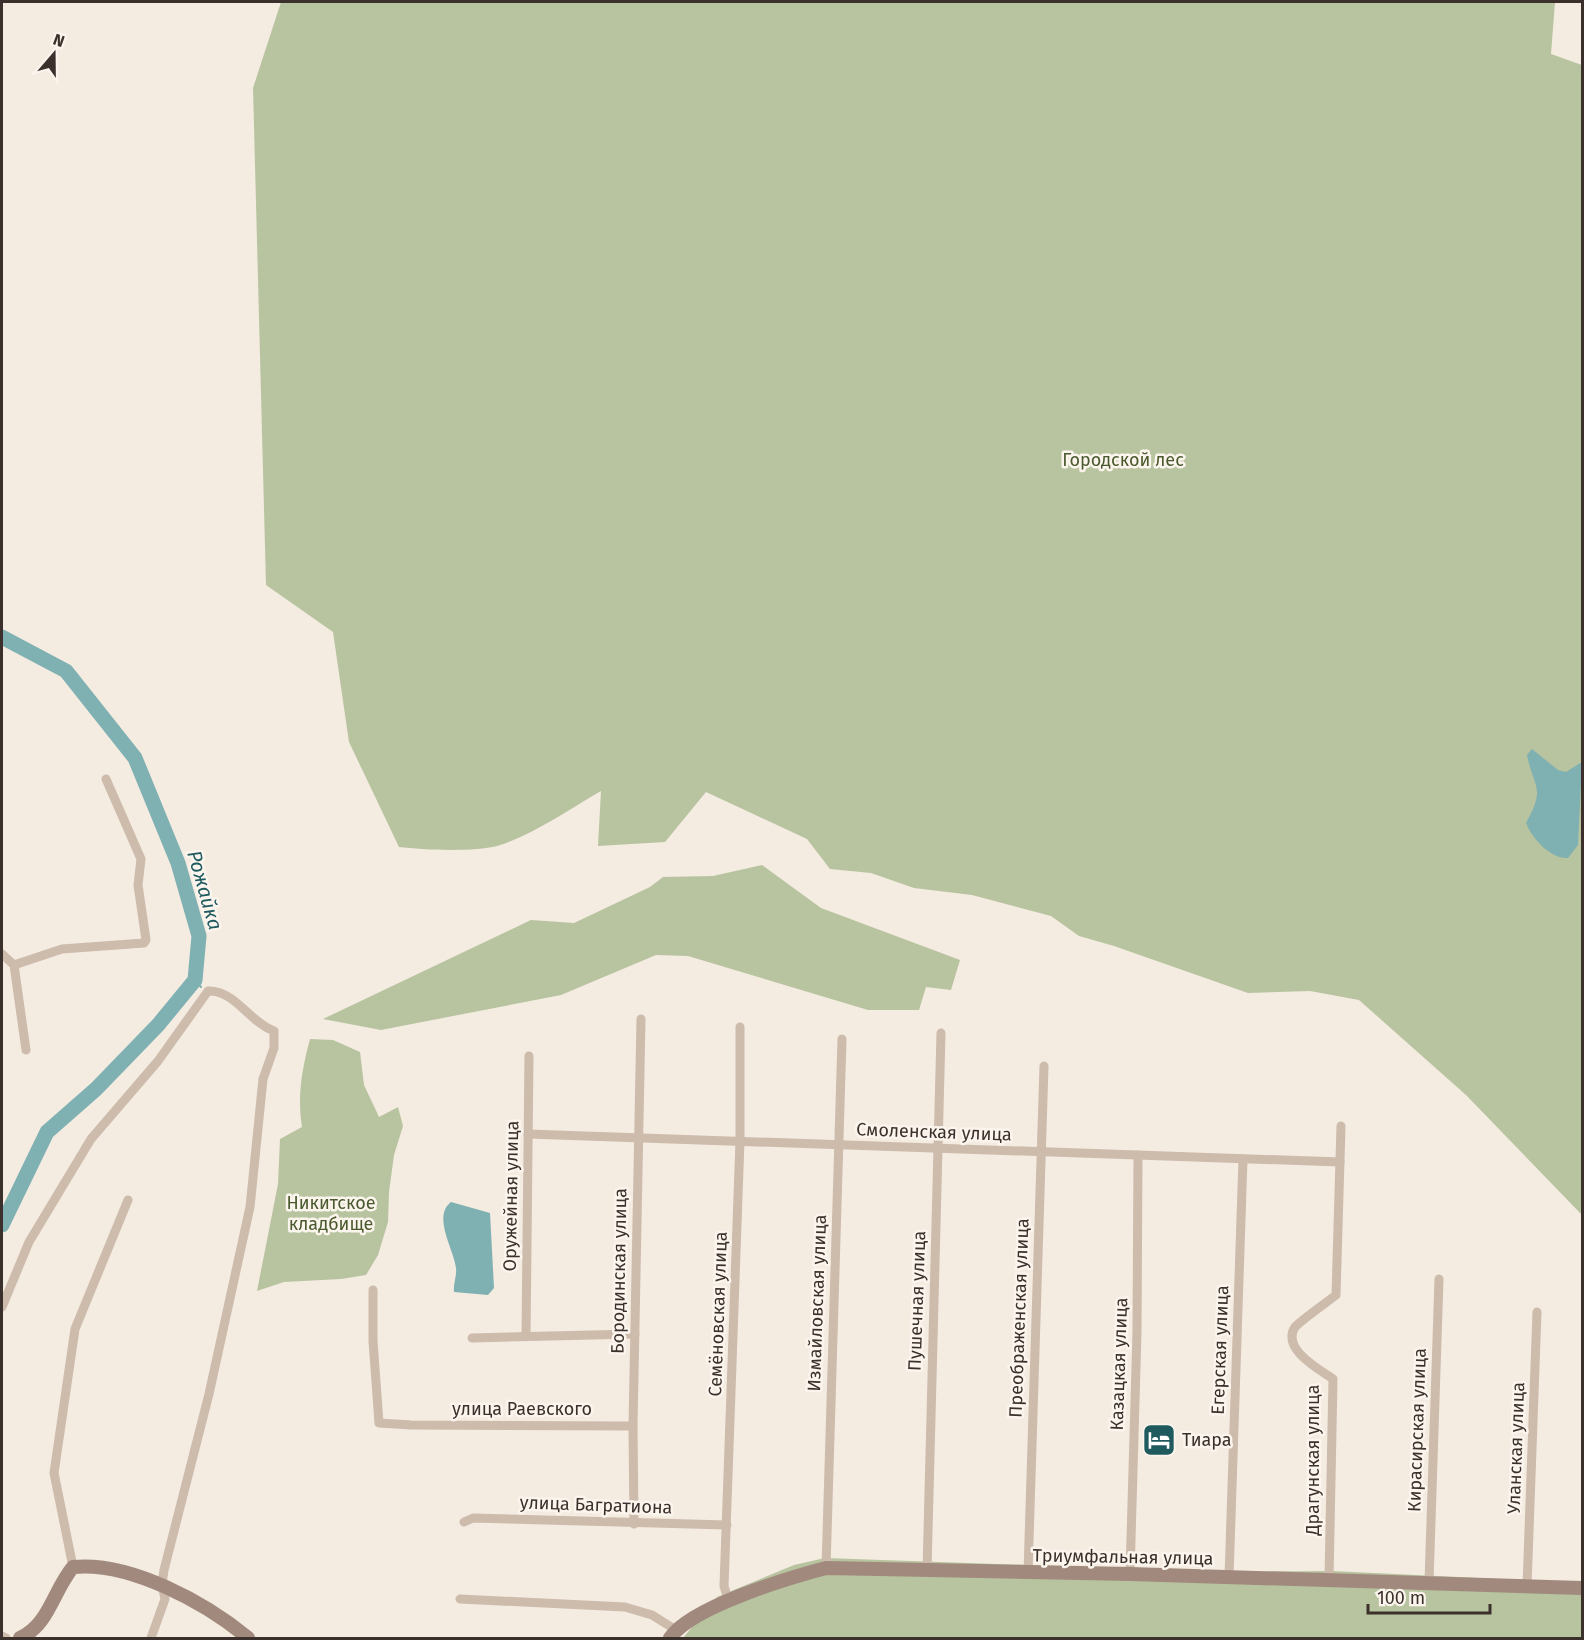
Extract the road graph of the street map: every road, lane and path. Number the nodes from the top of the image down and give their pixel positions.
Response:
1 (106, 779) dead end
2 (2, 954) edge
3 (14, 965) junction
4 (641, 1019) dead end
5 (740, 1027) dead end
6 (941, 1032) dead end
7 (842, 1039) dead end
8 (26, 1050) dead end
9 (529, 1056) dead end
10 (1044, 1066) dead end
11 (1341, 1126) dead end
12 (528, 1134) junction
13 (638, 1138) junction
14 (740, 1142) junction
15 (838, 1145) junction
16 (938, 1148) junction
17 (1040, 1152) junction
18 (1138, 1155) junction
19 (1243, 1159) junction
20 (1340, 1162) junction
21 (128, 1200) dead end
22 (1439, 1279) dead end
23 (373, 1290) dead end
24 (2, 1307) edge
25 (1537, 1312) dead end
26 (635, 1334) junction
27 (526, 1336) junction
28 (472, 1338) dead end
29 (633, 1426) junction
30 (464, 1522) dead end
31 (634, 1524) junction
32 (728, 1525) junction
33 (73, 1567) junction
34 (826, 1568) junction
35 (927, 1570) junction
36 (1028, 1572) junction
37 (1130, 1574) junction
38 (1229, 1577) junction
39 (1329, 1579) junction
40 (1429, 1582) junction
41 (162, 1584) junction
42 (1527, 1586) junction
43 (1582, 1588) edge
44 (460, 1599) dead end
45 (729, 1602) junction
46 (673, 1634) edge
47 (2, 1636) edge
48 (6, 1638) edge
49 (20, 1638) edge
50 (151, 1638) edge
51 (248, 1638) edge

1 - 3 street
2 - 3 street
3 - 8 street
4 - 13 street, Бородинская улица
5 - 14 street, Семёновская улица
6 - 16 street, Пушечная улица
7 - 15 street, Измайловская улица
9 - 12 street, Оружейная улица
10 - 17 street, Преображенская улица
11 - 20 street, Драгунская улица
12 - 13 street, Смоленская улица
12 - 27 street, Оружейная улица
13 - 14 street, Смоленская улица
13 - 26 street, Бородинская улица
14 - 15 street, Смоленская улица
14 - 32 street, Семёновская улица
15 - 16 street, Смоленская улица
15 - 34 street, Измайловская улица
16 - 17 street, Смоленская улица
16 - 35 street, Пушечная улица
17 - 18 street, Смоленская улица
17 - 36 street, Преображенская улица
18 - 19 street, Смоленская улица
18 - 37 street, Казацкая улица
19 - 20 street, Смоленская улица
19 - 38 street, Егерская улица
20 - 39 street, Драгунская улица
21 - 33 street
22 - 40 street, Кирасирская улица
23 - 29 street, улица Раевского
24 - 41 street
25 - 42 street, Уланская улица
26 - 27 street
26 - 29 street, Бородинская улица
27 - 28 street
29 - 31 street, Бородинская улица
30 - 31 street, улица Багратиона
31 - 32 street, улица Багратиона
32 - 45 street, Семёновская улица
33 - 41 street
33 - 49 street
34 - 35 street, Триумфальная улица
34 - 45 street, Триумфальная улица
35 - 36 street, Триумфальная улица
36 - 37 street, Триумфальная улица
37 - 38 street, Триумфальная улица
38 - 39 street, Триумфальная улица
39 - 40 street, Триумфальная улица
40 - 42 street, Триумфальная улица
41 - 50 street
41 - 51 street
42 - 43 street, Триумфальная улица
44 - 46 street, Триумфальная улица
45 - 46 street, Триумфальная улица
47 - 48 street

